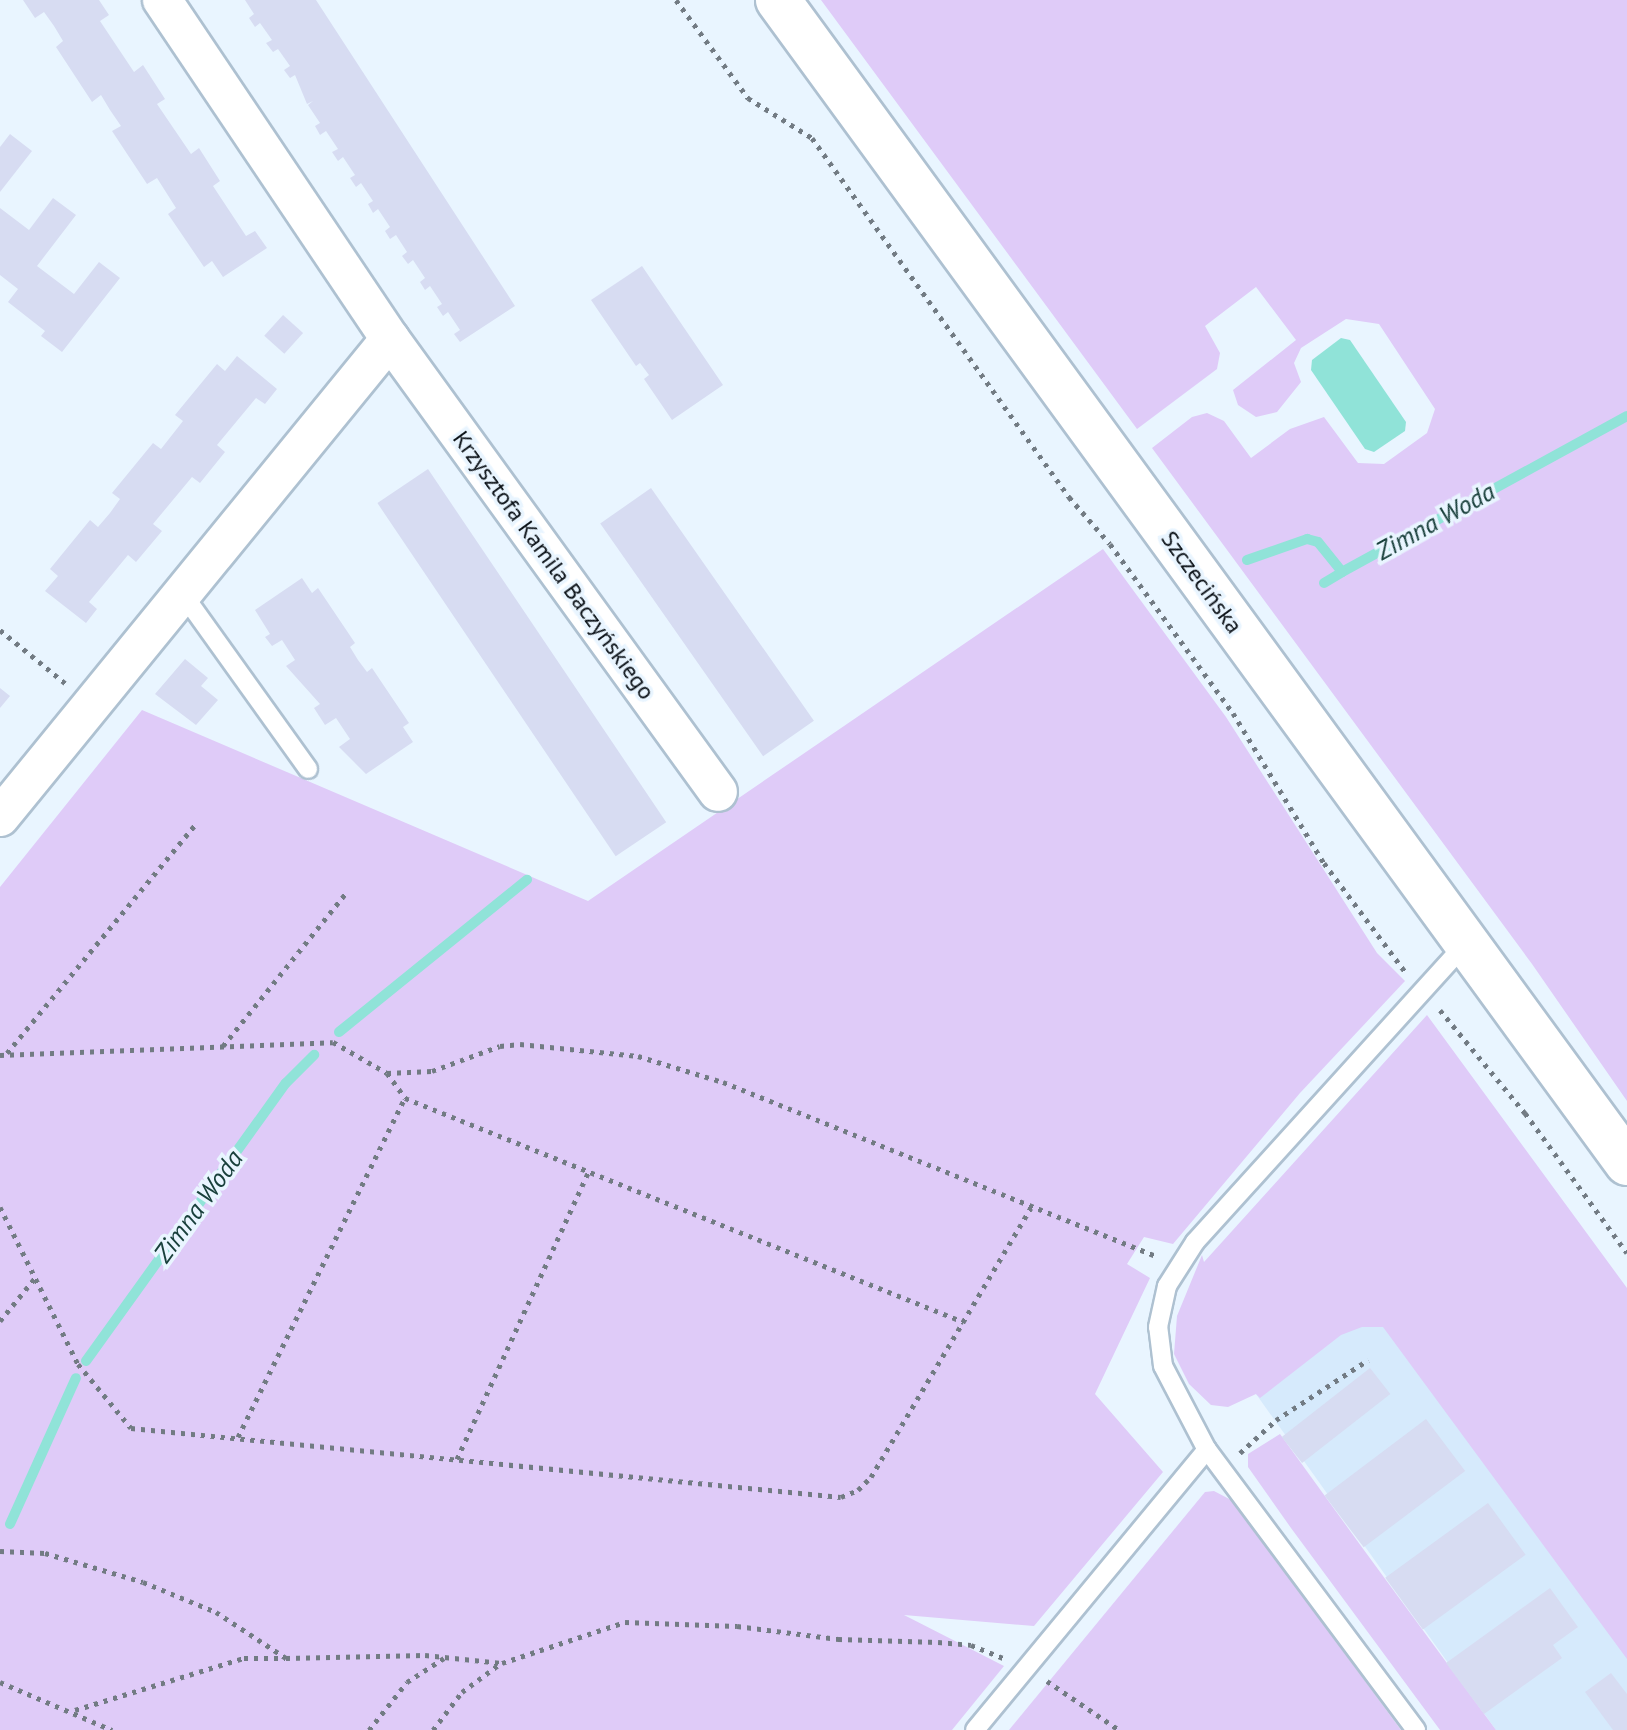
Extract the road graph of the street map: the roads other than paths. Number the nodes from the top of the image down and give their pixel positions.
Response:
1 (162, 0) edge
2 (778, 0) edge
3 (390, 339) junction
4 (180, 590) junction
5 (308, 769) dead end
6 (718, 792) dead end
7 (0, 817) edge
8 (1466, 943) junction
9 (1627, 1163) edge
10 (1207, 1450) junction
11 (975, 1730) edge
12 (1416, 1730) edge

1 - 3 street, Krzysztofa Kamila Baczyńskiego
2 - 8 main road, Szczecińska
3 - 4 street
3 - 6 street, Krzysztofa Kamila Baczyńskiego
4 - 5 lane
4 - 7 street
8 - 9 main road, Szczecińska
8 - 10 lane
10 - 11 lane
10 - 12 lane

